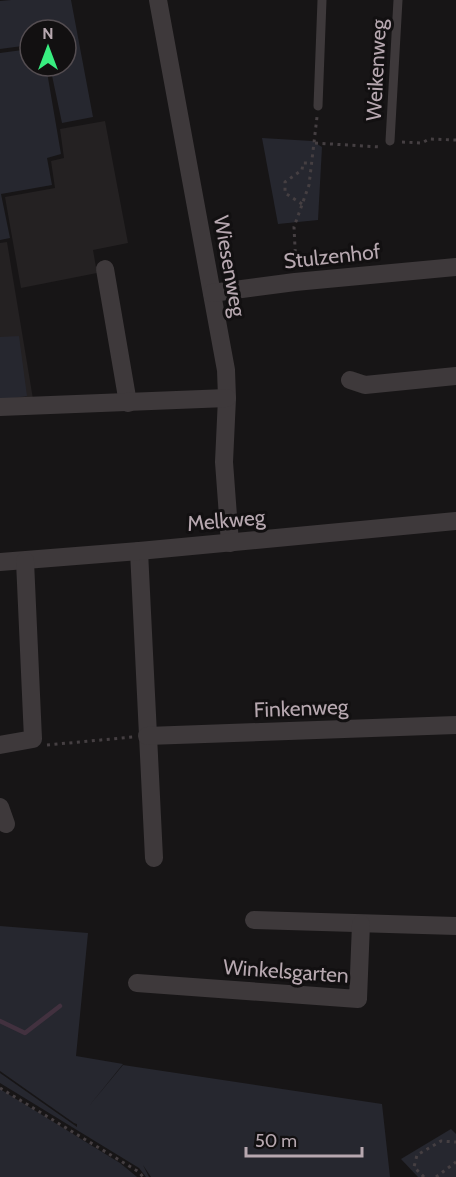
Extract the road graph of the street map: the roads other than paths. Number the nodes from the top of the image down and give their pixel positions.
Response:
1 (158, 0) edge
2 (322, 0) edge
3 (398, 0) edge
4 (318, 106) road end
5 (390, 141) dead end
6 (456, 267) edge
7 (105, 269) dead end
8 (212, 293) junction
9 (456, 376) edge
10 (350, 380) dead end
11 (227, 398) junction
12 (128, 403) junction
13 (0, 407) edge
14 (456, 521) edge
15 (230, 543) junction
16 (139, 551) junction
17 (24, 561) junction
18 (0, 562) edge
19 (456, 725) edge
20 (147, 736) junction
21 (0, 744) edge
22 (154, 858) dead end
23 (254, 920) dead end
24 (361, 924) junction
25 (456, 926) edge
26 (137, 983) dead end

1 - 8 street, Wiesenweg
2 - 4 lane
3 - 5 lane, Weikenweg
6 - 8 street, Stulzenhof
7 - 12 street
8 - 11 street, Wiesenweg
9 - 10 street
11 - 12 street
11 - 15 street, Wiesenweg
12 - 13 street
14 - 15 street, Melkweg
15 - 16 street, Melkweg
16 - 17 street, Melkweg
16 - 20 street
17 - 18 street, Melkweg
17 - 21 street
19 - 20 street, Finkenweg
20 - 22 street
23 - 24 street
24 - 25 street
24 - 26 street, Winkelsgarten

